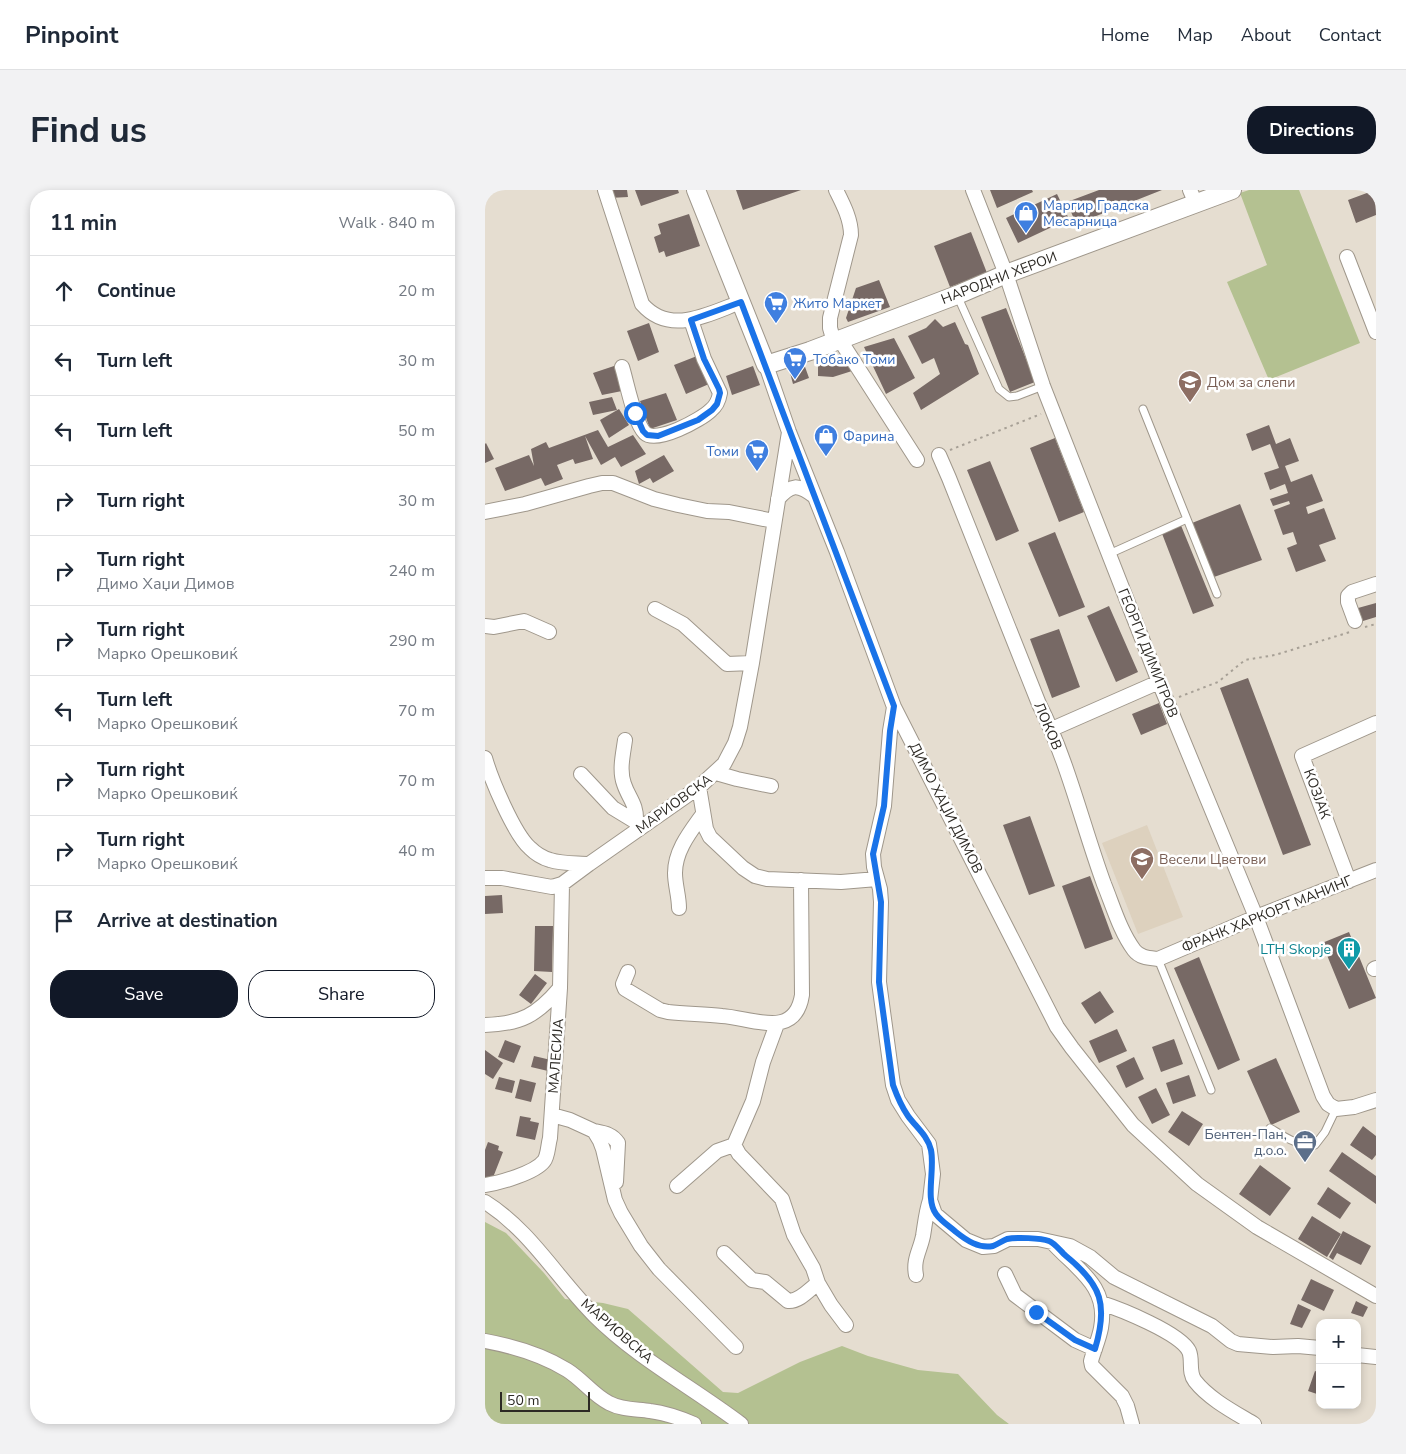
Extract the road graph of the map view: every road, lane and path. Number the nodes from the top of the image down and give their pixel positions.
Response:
1 (605, 190) edge
2 (696, 190) edge
3 (836, 190) edge
4 (973, 190) edge
5 (1232, 190) edge
6 (1193, 197) edge
7 (1347, 257) dead end
8 (1006, 274) junction
9 (957, 295) junction
10 (741, 302) junction
11 (691, 320) junction
12 (1376, 332) edge
13 (837, 341) junction
14 (766, 365) junction
15 (622, 367) dead end
16 (1043, 386) junction
17 (1052, 409) junction
18 (1143, 409) dead end
19 (789, 432) junction
20 (939, 455) joint
21 (917, 460) dead end
22 (814, 496) junction
23 (777, 499) junction
24 (485, 512) edge
25 (1187, 519) junction
26 (774, 521) junction
27 (1109, 554) junction
28 (1376, 584) edge
29 (1217, 594) dead end
30 (655, 609) dead end
31 (1355, 621) joint
32 (485, 626) edge
33 (549, 632) dead end
34 (752, 662) junction
35 (1159, 682) junction
36 (1168, 702) junction
37 (894, 706) junction
38 (1376, 723) edge
39 (1052, 730) junction
40 (625, 740) dead end
41 (486, 765) edge
42 (716, 772) junction
43 (581, 774) dead end
44 (771, 786) dead end
45 (699, 788) junction
46 (703, 814) junction
47 (639, 825) junction
48 (589, 864) junction
49 (1376, 870) edge
50 (485, 878) edge
51 (877, 879) junction
52 (801, 880) junction
53 (1349, 880) junction
54 (562, 884) junction
55 (679, 908) dead end
56 (1256, 917) junction
57 (1158, 959) junction
58 (628, 972) dead end
59 (560, 988) junction
60 (777, 1024) junction
61 (485, 1025) edge
62 (1211, 1090) dead end
63 (1375, 1103) edge
64 (1336, 1109) junction
65 (551, 1116) junction
66 (1270, 1128) dead end
67 (734, 1144) junction
68 (485, 1185) edge
69 (677, 1186) dead end
70 (930, 1200) junction
71 (485, 1202) edge
72 (1051, 1241) junction
73 (724, 1253) dead end
74 (1005, 1274) dead end
75 (916, 1275) dead end
76 (818, 1283) junction
77 (1376, 1296) edge
78 (1101, 1303) junction
79 (846, 1325) dead end
80 (485, 1340) edge
81 (736, 1347) dead end
82 (1316, 1348) edge
83 (1095, 1349) junction
84 (1361, 1355) edge
85 (1376, 1357) edge
86 (694, 1424) edge
87 (741, 1424) edge
88 (1132, 1424) edge
89 (1254, 1424) edge

1 - 11 street
2 - 10 street, ДИМО ХАЏИ ДИМОВ
3 - 13 street
4 - 8 street, ГЕОРГИ ДИМИТРОВ
5 - 6 street, НАРОДНИ ХЕРОИ
6 - 8 street, НАРОДНИ ХЕРОИ
7 - 12 street
8 - 9 street, НАРОДНИ ХЕРОИ
8 - 16 street, ГЕОРГИ ДИМИТРОВ
9 - 13 street, НАРОДНИ ХЕРОИ
9 - 16 lane
10 - 11 street
10 - 14 street, ДИМО ХАЏИ ДИМОВ
11 - 15 street
13 - 14 street, НАРОДНИ ХЕРОИ
13 - 21 street
14 - 19 street, ДИМО ХАЏИ ДИМОВ
16 - 17 street, ГЕОРГИ ДИМИТРОВ
17 - 20 path
17 - 27 street, ГЕОРГИ ДИМИТРОВ
18 - 25 lane
19 - 22 street, ДИМО ХАЏИ ДИМОВ
19 - 23 street, МАРИОВСКА
20 - 39 street, ЛОКОВ
22 - 23 street
22 - 37 street, ДИМО ХАЏИ ДИМОВ
23 - 26 street, МАРИОВСКА
24 - 26 street
25 - 27 lane
25 - 29 lane
26 - 34 street, МАРИОВСКА
27 - 35 street, ГЕОРГИ ДИМИТРОВ
28 - 31 street
30 - 34 street
31 - 36 path
32 - 33 street
34 - 42 street, МАРИОВСКА
35 - 36 street, ГЕОРГИ ДИМИТРОВ
35 - 39 street
36 - 56 street, ГЕОРГИ ДИМИТРОВ
37 - 51 street
37 - 77 street, ДИМО ХАЏИ ДИМОВ
38 - 53 street, КОЗЈАК
39 - 57 street, ЛОКОВ
40 - 47 street
41 - 48 street
42 - 44 street
42 - 45 street, МАРИОВСКА
43 - 47 street
45 - 46 street
45 - 47 street, МАРИОВСКА
46 - 52 street
46 - 55 street
47 - 48 street, МАРИОВСКА
48 - 54 street, МАРИОВСКА
49 - 53 street, ФРАНК ХАРКОРТ МАНИНГ
50 - 54 street
51 - 52 street
51 - 70 street
52 - 60 street
53 - 56 street, ФРАНК ХАРКОРТ МАНИНГ
54 - 59 street, МАЛЕСИЈА
56 - 57 street, ФРАНК ХАРКОРТ МАНИНГ
56 - 64 street, ГЕОРГИ ДИМИТРОВ
57 - 62 lane
58 - 60 street
59 - 61 street
59 - 65 street, МАЛЕСИЈА
60 - 67 street
63 - 64 street
64 - 66 lane
65 - 68 street, МАЛЕСИЈА
65 - 81 street
67 - 69 street
67 - 76 street
70 - 72 street
70 - 75 street
71 - 87 street, МАРИОВСКА
72 - 78 street
72 - 82 street
73 - 76 street
74 - 83 street
76 - 79 street
78 - 83 street
78 - 89 street
80 - 86 street
83 - 88 street
84 - 85 street

